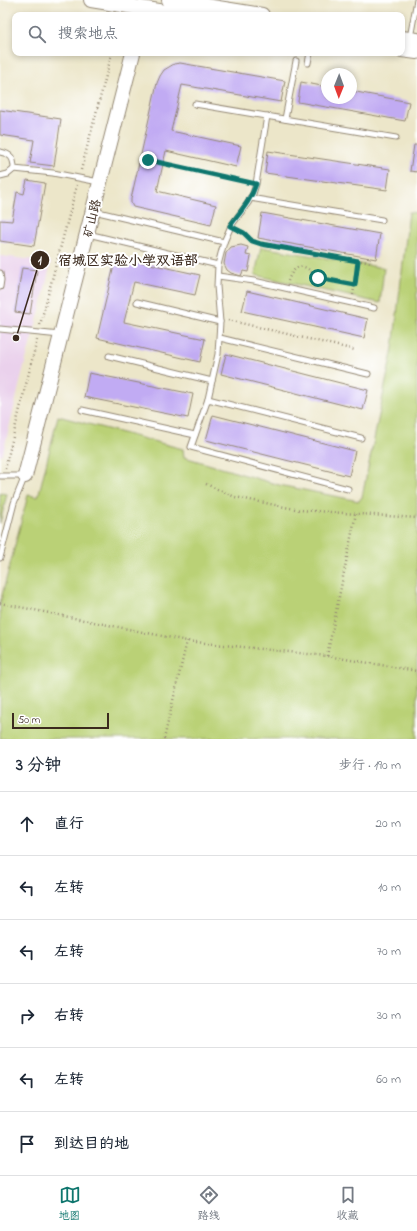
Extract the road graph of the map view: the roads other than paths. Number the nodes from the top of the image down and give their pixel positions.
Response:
1 (92, 0) edge
2 (169, 0) edge
3 (417, 0) edge
4 (145, 8) edge
5 (167, 12) edge
6 (243, 12) edge
7 (409, 45) edge
8 (132, 56) edge
9 (309, 56) edge
10 (296, 61) dead end
11 (308, 63) dead end
12 (194, 104) dead end
13 (267, 116) junction
14 (285, 119) junction
15 (396, 138) dead end
16 (0, 152) edge
17 (14, 169) junction
18 (0, 176) edge
19 (100, 182) junction
20 (250, 198) junction
21 (93, 210) junction
22 (382, 220) dead end
23 (87, 234) junction
24 (224, 242) junction
25 (218, 265) junction
26 (0, 273) edge
27 (218, 276) junction
28 (0, 287) edge
29 (137, 302) dead end
30 (374, 308) dead end
31 (220, 320) junction
32 (0, 329) edge
33 (61, 335) junction
34 (220, 338) junction
35 (109, 356) dead end
36 (368, 374) dead end
37 (212, 381) junction
38 (208, 399) junction
39 (82, 410) dead end
40 (195, 435) junction
41 (362, 438) dead end
42 (2, 476) edge
43 (25, 476) junction
44 (348, 490) dead end
45 (0, 558) edge

1 - 4 street
2 - 6 street
3 - 7 lane
4 - 5 street
8 - 19 street, 矿山路
9 - 11 lane
10 - 14 lane
12 - 13 lane
13 - 14 lane
13 - 20 lane
14 - 15 lane
16 - 17 lane
17 - 18 lane
17 - 19 lane
19 - 21 street, 矿山路
20 - 22 lane
20 - 24 lane
21 - 23 street, 矿山路
21 - 24 lane
23 - 25 lane
23 - 33 street, 矿山路
24 - 25 lane
25 - 27 lane
26 - 28 lane
27 - 30 lane
27 - 31 lane
29 - 31 lane
31 - 34 lane
32 - 33 lane
33 - 43 street, 矿山路
34 - 36 lane
34 - 37 lane
35 - 37 lane
37 - 38 lane
38 - 40 lane
38 - 41 lane
39 - 40 lane
40 - 44 lane
42 - 43 lane
43 - 45 lane

